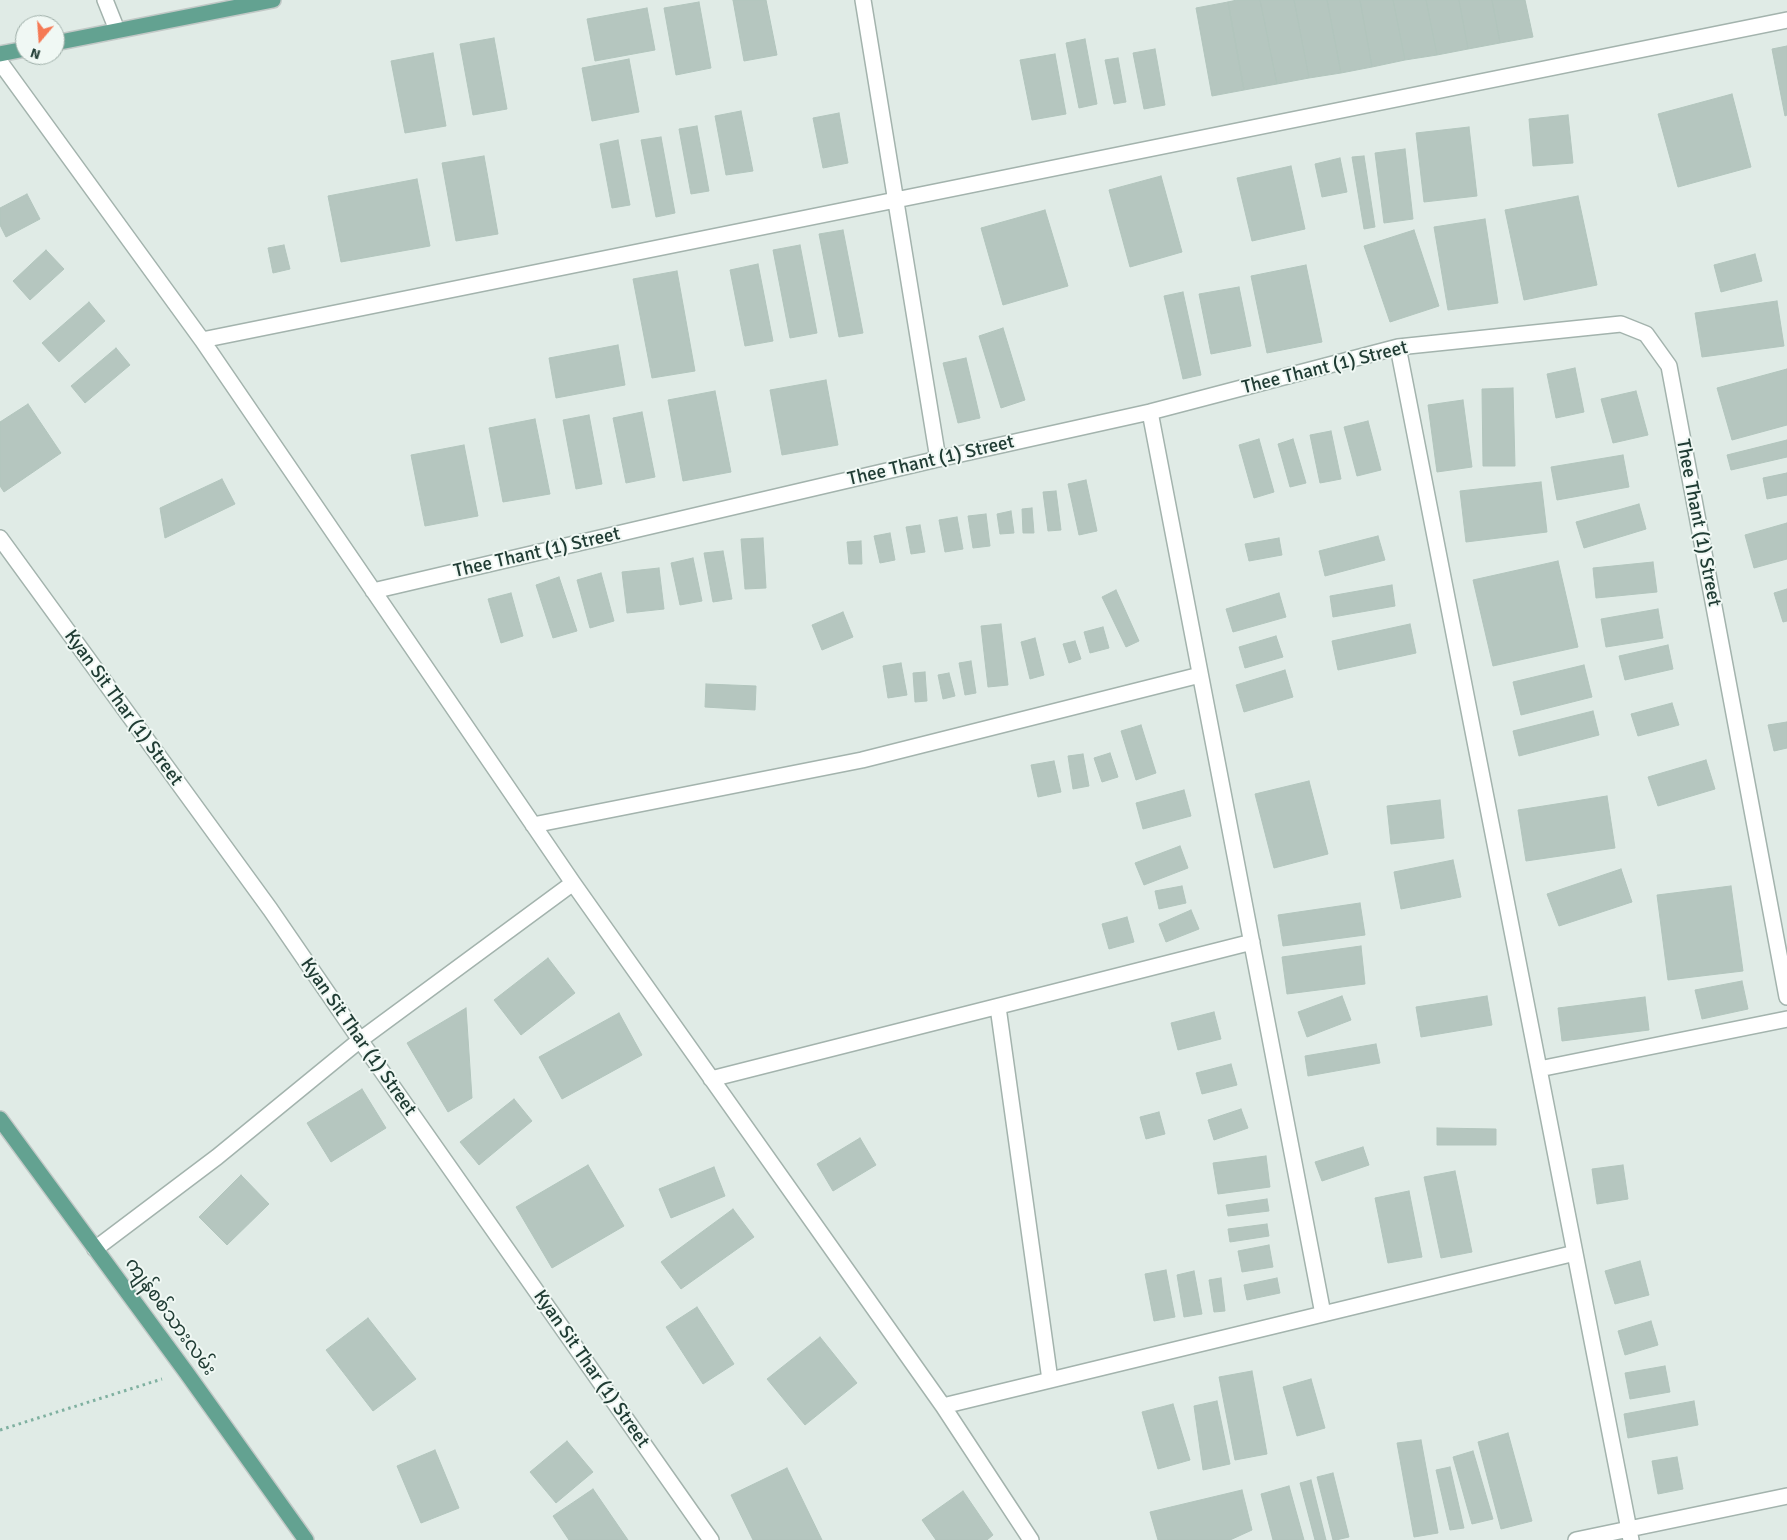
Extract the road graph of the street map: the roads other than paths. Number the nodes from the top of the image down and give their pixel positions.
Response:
1 (105, 0) edge
2 (863, 0) edge
3 (266, 1) edge
4 (1787, 20) edge
5 (117, 30) junction
6 (65, 41) edge
7 (15, 51) edge
8 (0, 54) edge
9 (0, 62) edge
10 (896, 200) junction
11 (202, 340) junction
12 (1398, 347) junction
13 (1150, 412) junction
14 (938, 459) junction
15 (0, 538) edge
16 (373, 591) junction
17 (1200, 675) junction
18 (533, 824) junction
19 (573, 883) junction
20 (1252, 942) junction
21 (1787, 997) edge
22 (998, 1006) junction
23 (1787, 1019) edge
24 (360, 1040) junction
25 (1539, 1069) junction
26 (711, 1079) junction
27 (0, 1120) edge
28 (95, 1249) junction
29 (1575, 1253) junction
30 (1323, 1314) junction
31 (1050, 1380) junction
32 (943, 1406) junction
33 (1787, 1496) edge
34 (1630, 1535) edge
35 (306, 1540) edge
36 (711, 1540) edge
37 (1031, 1540) edge
38 (1576, 1540) edge

1 - 5 street
2 - 10 street
3 - 5 main road
4 - 10 street
5 - 6 main road
7 - 8 main road
9 - 11 street
10 - 11 street
10 - 14 street
11 - 16 street
12 - 13 street, Thee Thant (1) Street
12 - 21 street, Thee Thant (1) Street
12 - 25 street
13 - 14 street, Thee Thant (1) Street
13 - 17 street
14 - 16 street, Thee Thant (1) Street
15 - 24 street, Kyan Sit Thar (1) Street
16 - 18 street
17 - 18 street
17 - 20 street
18 - 19 street
19 - 24 street
19 - 26 street
20 - 22 street
20 - 30 street
22 - 26 street
22 - 31 street
23 - 25 street
24 - 28 street
24 - 36 street, Kyan Sit Thar (1) Street
25 - 29 street
26 - 32 street
27 - 28 main road, ကျန်စစ်သားလမ်း
28 - 35 main road, ကျန်စစ်သားလမ်း
29 - 30 street
29 - 34 street
30 - 31 street
31 - 32 street
32 - 37 street
33 - 34 street
34 - 38 street

